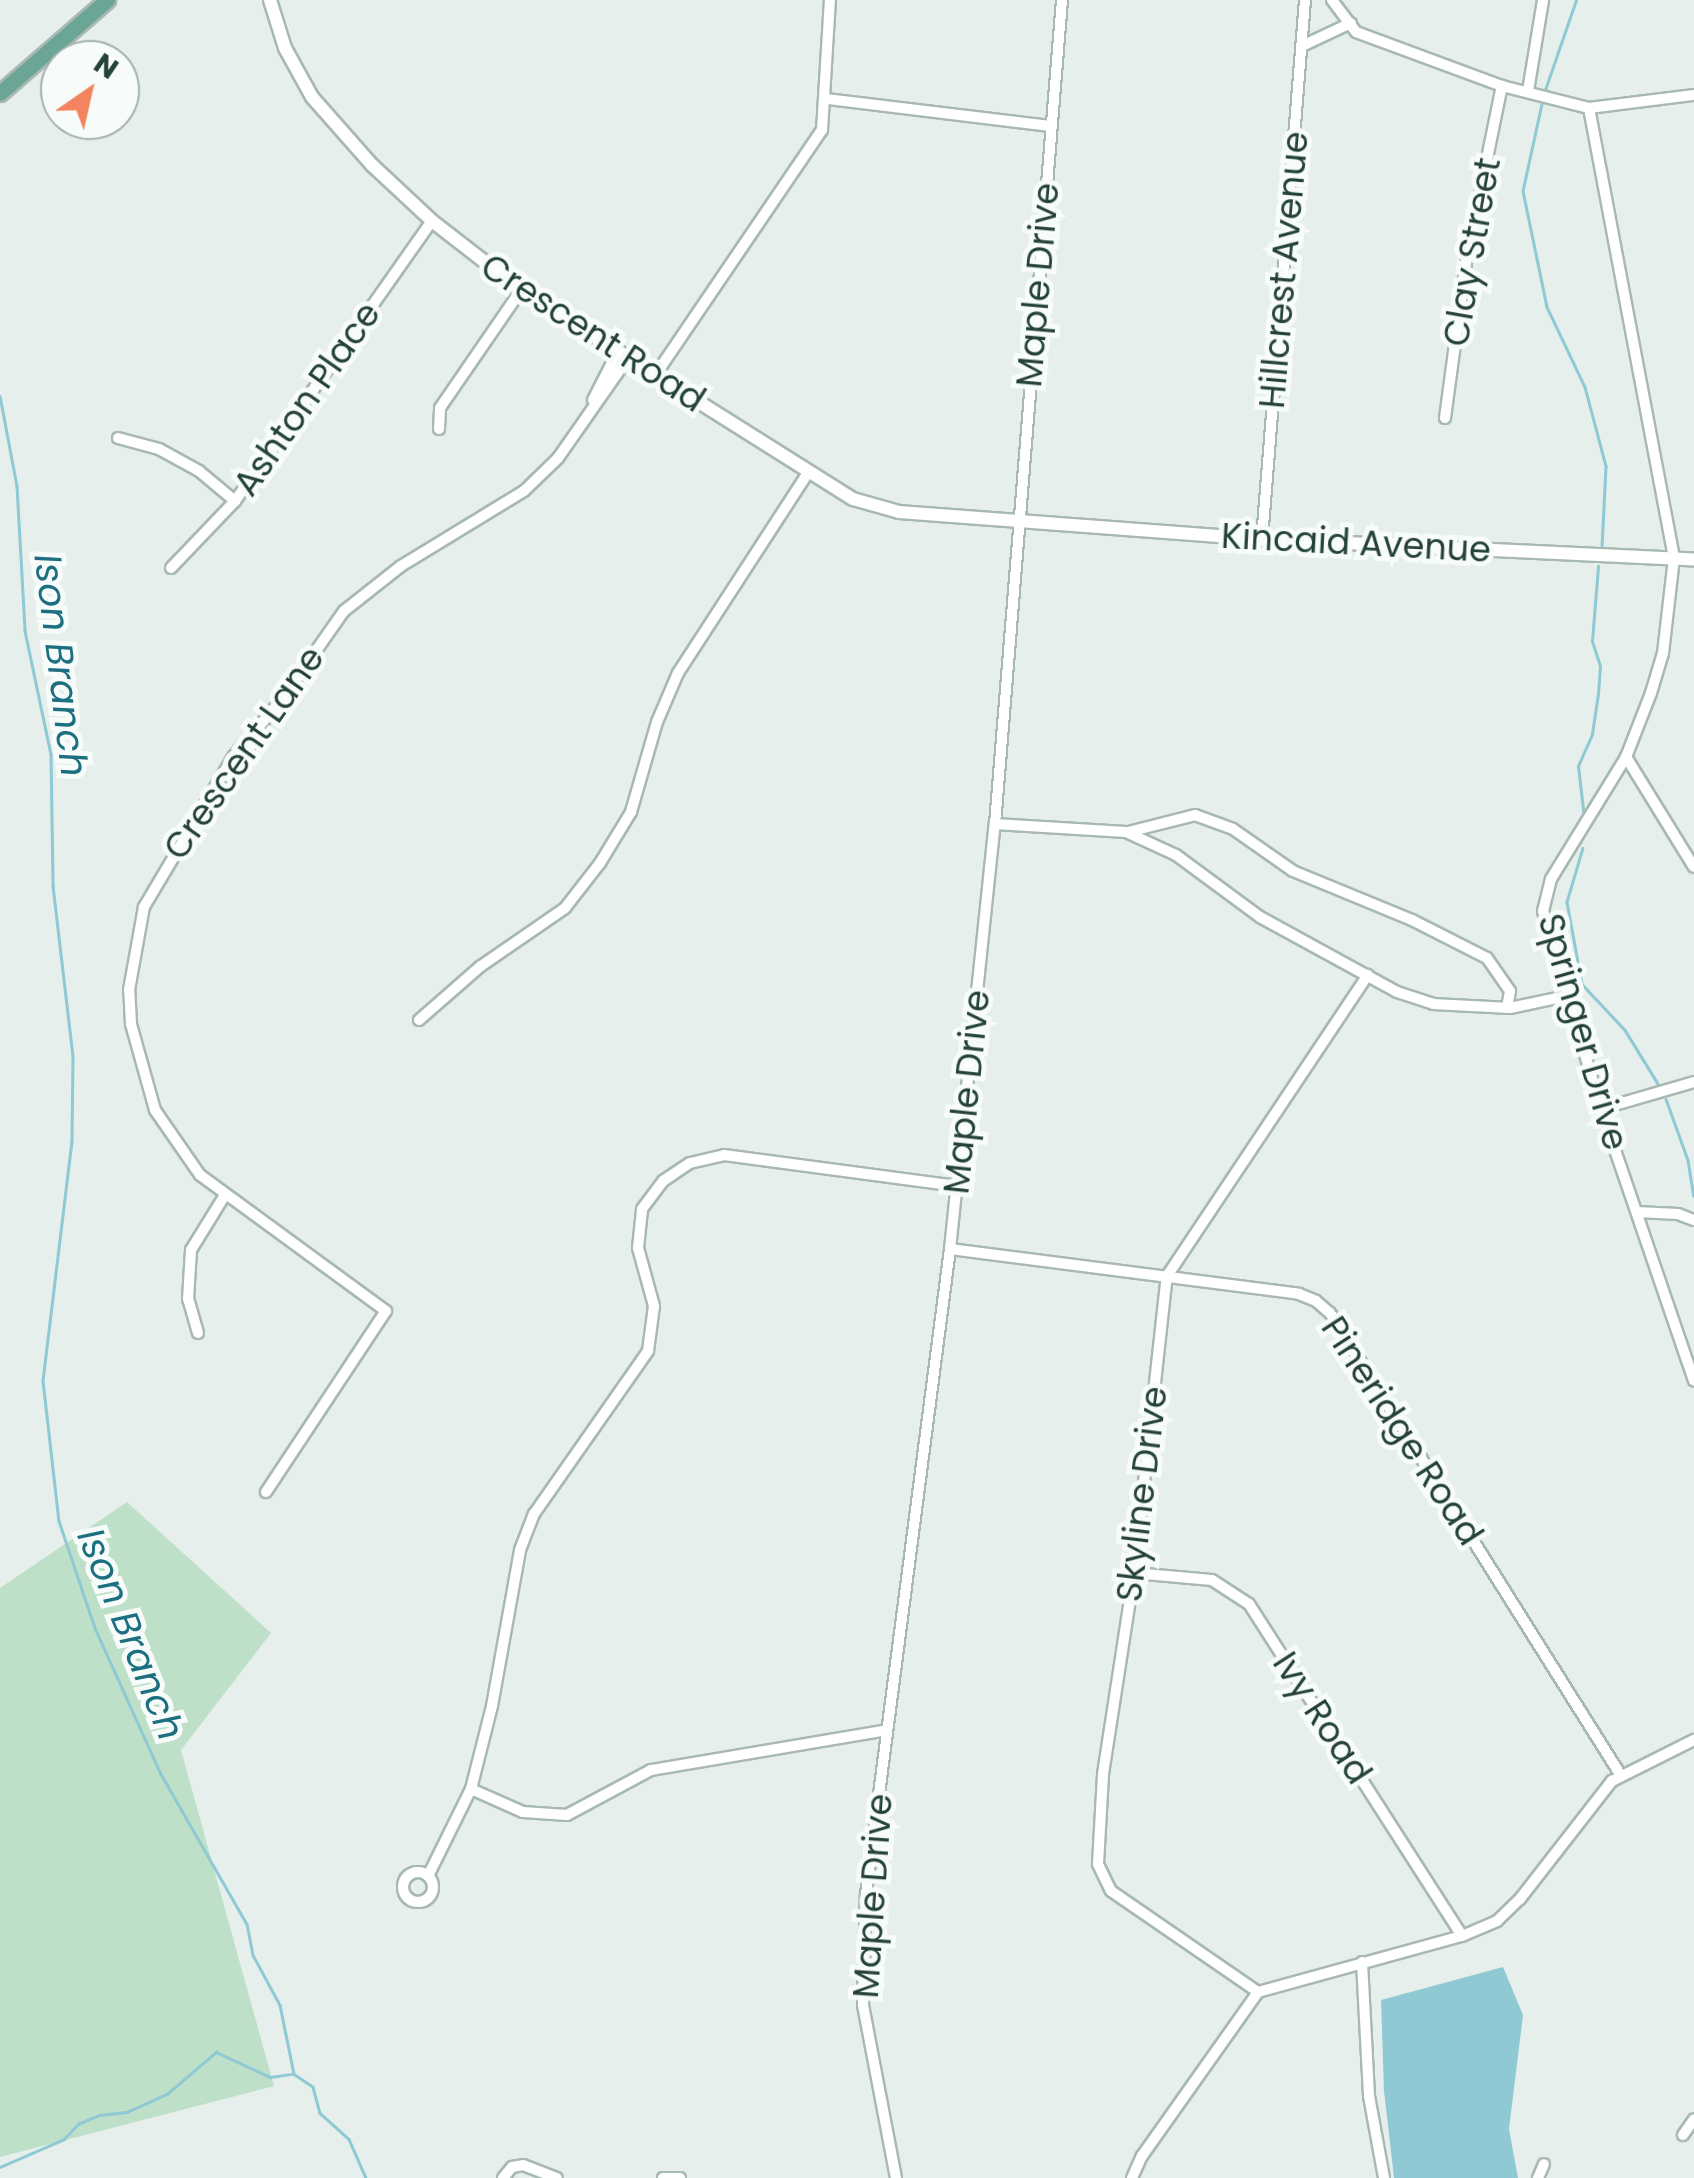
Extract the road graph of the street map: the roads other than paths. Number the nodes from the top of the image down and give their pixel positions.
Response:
1 (107, 0) edge
2 (270, 0) edge
3 (830, 0) edge
4 (1062, 0) edge
5 (1305, 0) edge
6 (1332, 0) edge
7 (1543, 0) edge
8 (1351, 23) junction
9 (1302, 46) junction
10 (1502, 86) junction
11 (1528, 92) junction
12 (0, 94) edge
13 (1694, 95) edge
14 (826, 99) junction
15 (1589, 108) junction
16 (1051, 126) junction
17 (432, 221) junction
18 (521, 290) junction
19 (623, 354) junction
20 (656, 374) junction
21 (1445, 418) dead end
22 (439, 429) dead end
23 (118, 438) dead end
24 (807, 474) junction
25 (235, 502) junction
26 (1018, 521) junction
27 (1262, 540) junction
28 (1674, 558) junction
29 (1694, 559) edge
30 (170, 568) dead end
31 (1626, 757) junction
32 (995, 824) junction
33 (1126, 832) junction
34 (1694, 867) edge
35 (1368, 976) junction
36 (1566, 996) junction
37 (1507, 1008) junction
38 (420, 1020) dead end
39 (1694, 1082) edge
40 (1600, 1109) junction
41 (957, 1186) junction
42 (226, 1195) junction
43 (1637, 1212) junction
44 (1694, 1220) edge
45 (950, 1249) junction
46 (1167, 1276) junction
47 (198, 1334) dead end
48 (1694, 1381) edge
49 (266, 1492) dead end
50 (1134, 1573) junction
51 (887, 1730) junction
52 (1694, 1740) edge
53 (1620, 1774) junction
54 (471, 1789) junction
55 (428, 1876) dead end
56 (1462, 1936) junction
57 (1362, 1962) junction
58 (1258, 1992) junction
59 (1694, 2119) edge
60 (1683, 2135) dead end
61 (1544, 2164) dead end
62 (503, 2178) edge
63 (557, 2178) edge
64 (663, 2178) edge
65 (680, 2178) edge
66 (896, 2178) edge
67 (1132, 2178) edge
68 (1384, 2178) edge
69 (1538, 2178) edge

1 - 12 main road
2 - 17 street, Crescent Road
3 - 14 street
4 - 16 street, Maple Drive
5 - 9 street, Hillcrest Avenue
6 - 8 street
7 - 11 street
8 - 9 street
8 - 10 street
9 - 27 street, Hillcrest Avenue
10 - 11 street
10 - 21 street, Clay Street
11 - 15 street
13 - 15 street
14 - 16 street
14 - 20 street
15 - 28 street, Springer Drive
16 - 26 street, Maple Drive
17 - 18 street, Crescent Road
17 - 25 street, Ashton Place
18 - 19 street, Crescent Road
18 - 22 street
19 - 20 street, Crescent Road
19 - 42 street, Crescent Lane
20 - 24 street, Crescent Road
23 - 25 street
24 - 26 street, Crescent Road
24 - 38 street
25 - 30 street, Ashton Place
26 - 27 street, Kincaid Avenue
26 - 32 street, Maple Drive
27 - 28 street, Kincaid Avenue
28 - 29 street, Kincaid Avenue
28 - 31 street, Springer Drive
31 - 34 street
31 - 36 street, Springer Drive
32 - 33 street
32 - 41 street, Maple Drive
33 - 35 street
33 - 37 street
35 - 37 street
35 - 46 street, Skyline Drive
36 - 37 street
36 - 40 street, Springer Drive
39 - 40 street
40 - 43 street, Springer Drive
41 - 45 street, Maple Drive
41 - 54 street
42 - 47 street
42 - 49 street, Crescent Lane
43 - 44 street
43 - 48 street, Springer Drive
45 - 46 street, Pineridge Road
45 - 51 street, Maple Drive
46 - 50 street, Skyline Drive
46 - 53 street, Pineridge Road
50 - 56 street, Ivy Road
50 - 58 street, Skyline Drive
51 - 54 street
51 - 66 street, Maple Drive
52 - 53 street
53 - 56 street
54 - 55 street
56 - 57 street
57 - 58 street
57 - 68 street
58 - 67 street
59 - 60 street
61 - 69 street
62 - 63 street
64 - 65 street

